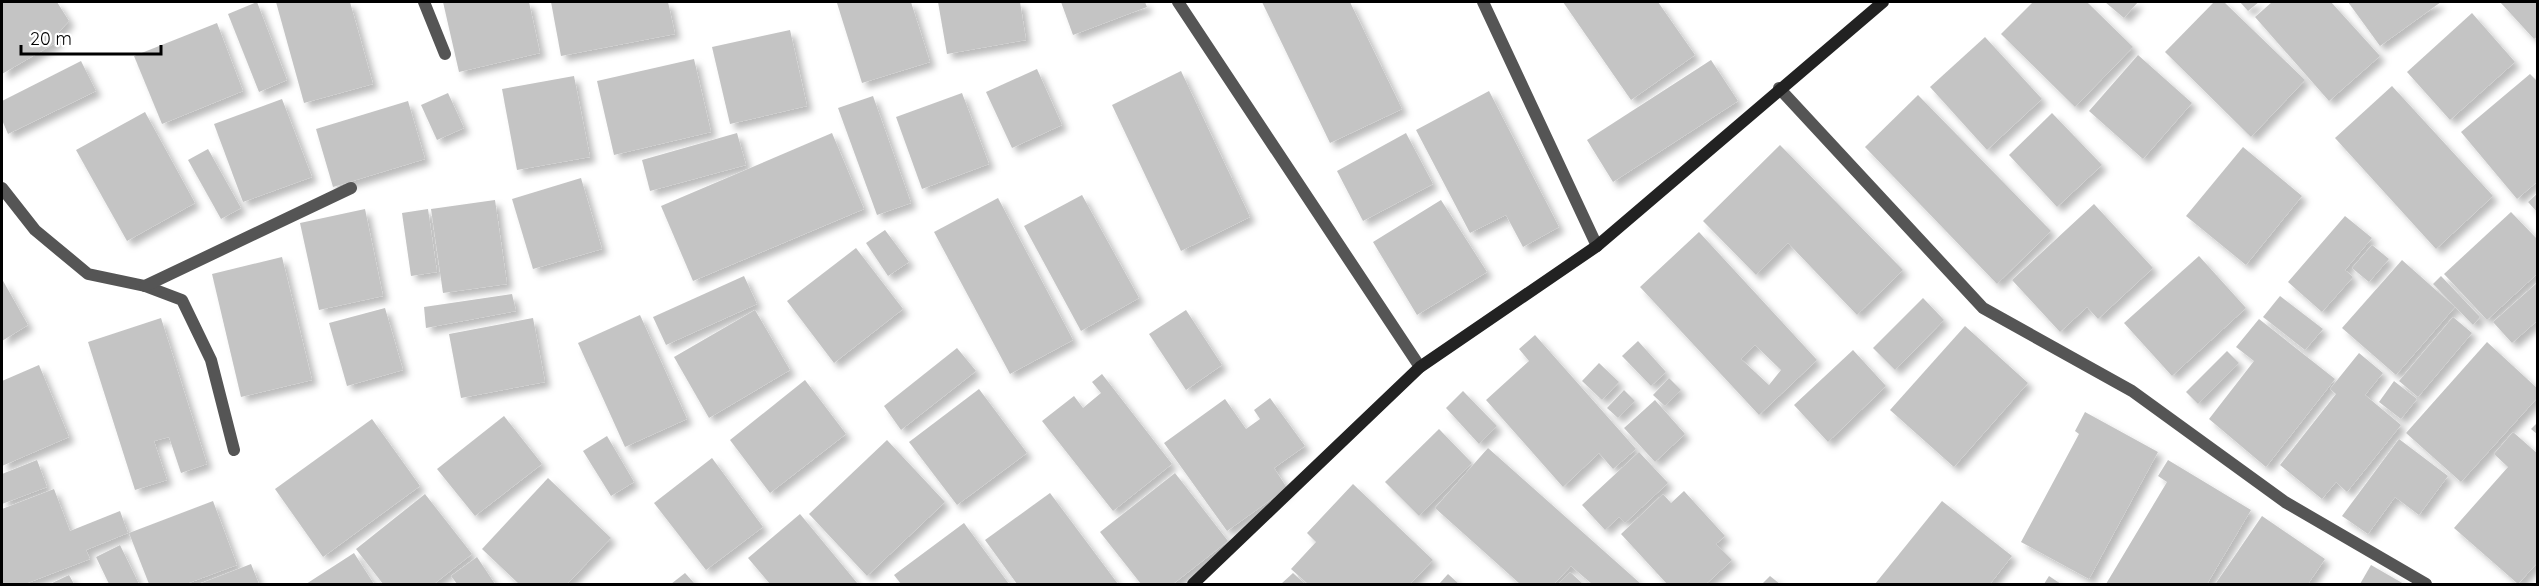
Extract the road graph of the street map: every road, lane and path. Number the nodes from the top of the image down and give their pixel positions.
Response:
1 (424, 2) edge
2 (1178, 2) edge
3 (1483, 2) edge
4 (1883, 2) edge
5 (445, 54) dead end
6 (1779, 88) junction
7 (2, 188) edge
8 (351, 188) dead end
9 (1597, 246) junction
10 (146, 286) junction
11 (1420, 367) junction
12 (234, 450) dead end
13 (1193, 585) edge
14 (2426, 585) edge

1 - 5 street
2 - 11 street
3 - 9 street
4 - 6 street
6 - 9 street
6 - 14 street
7 - 10 street
8 - 10 street
9 - 11 street
10 - 12 street
11 - 13 street

